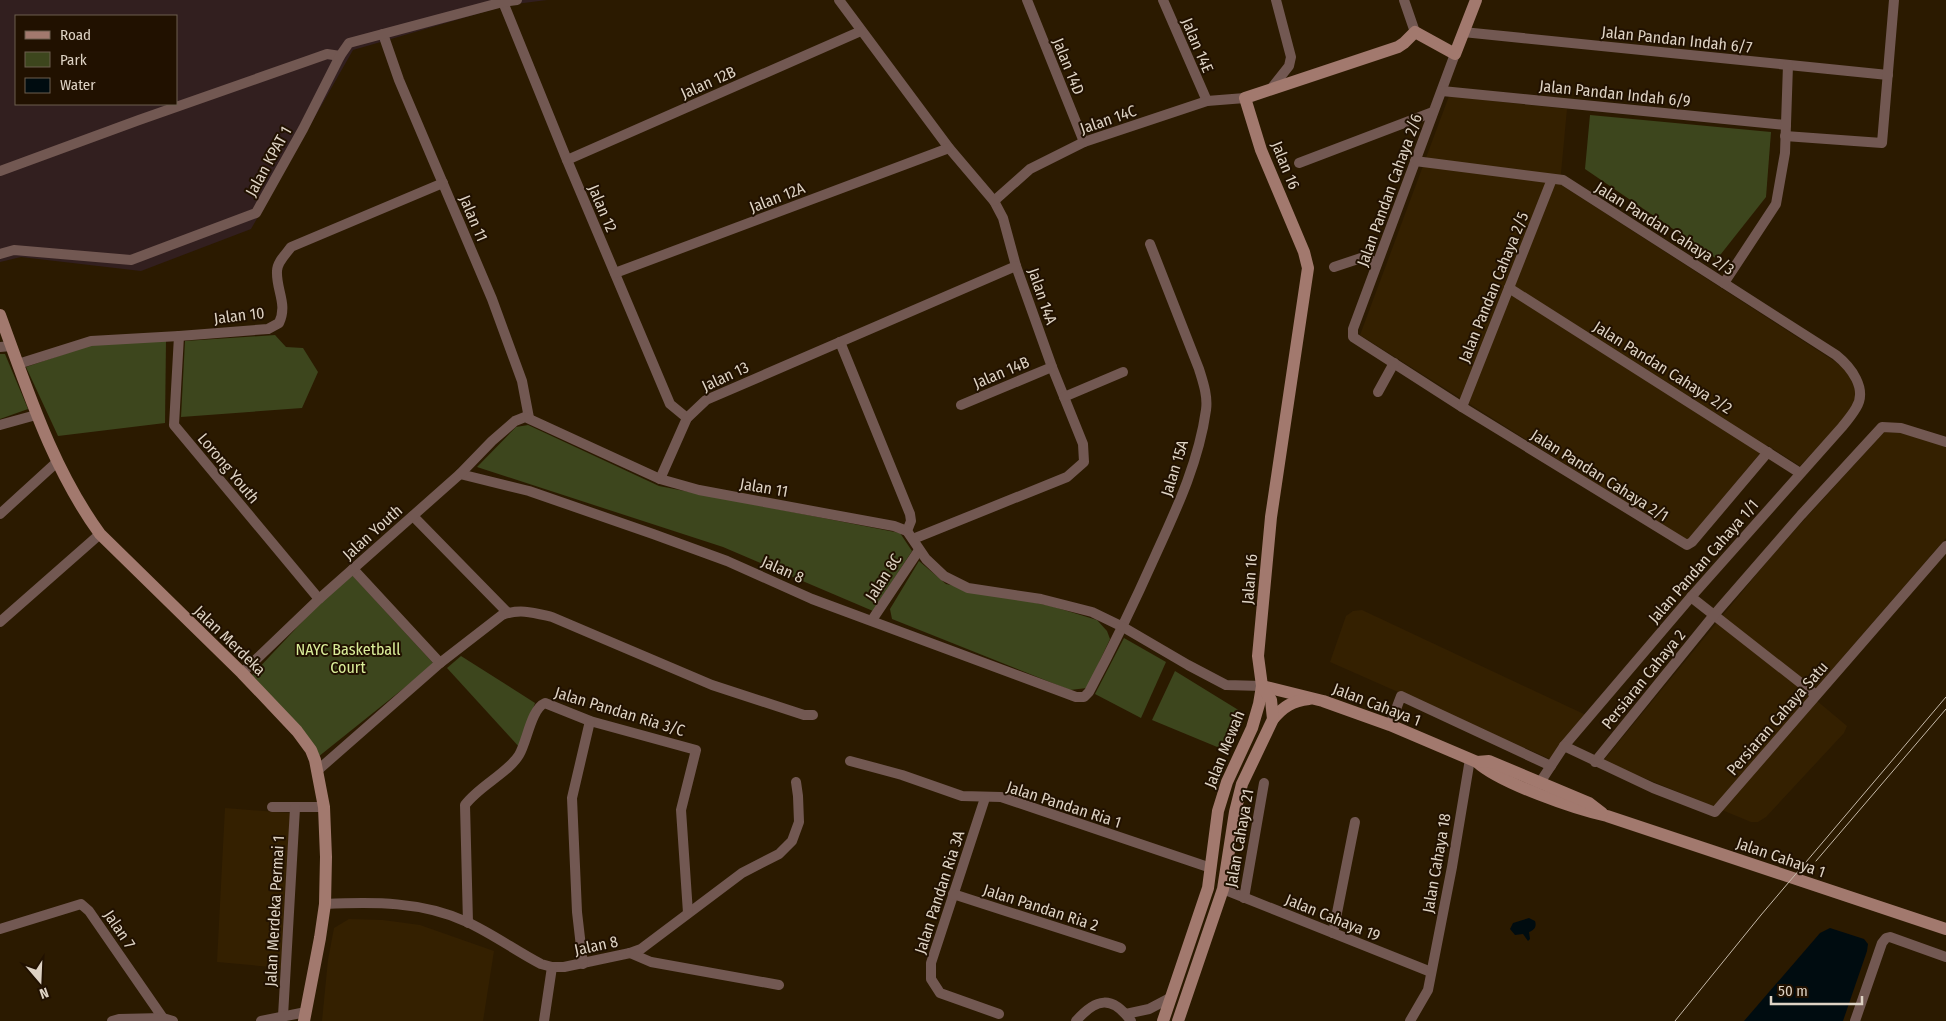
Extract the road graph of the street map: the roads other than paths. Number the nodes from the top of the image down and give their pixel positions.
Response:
1 (517, 0) edge
2 (839, 0) edge
3 (1027, 0) edge
4 (1163, 0) edge
5 (1276, 0) edge
6 (1404, 0) edge
7 (1476, 0) edge
8 (1894, 0) edge
9 (503, 2) junction
10 (861, 31) junction
11 (1415, 32) junction
12 (1463, 32) junction
13 (384, 34) junction
14 (1456, 54) junction
15 (340, 56) junction
16 (1788, 65) junction
17 (1888, 76) junction
18 (1269, 91) junction
19 (1442, 91) junction
20 (1246, 98) junction
21 (1206, 102) junction
22 (1434, 112) junction
23 (1786, 125) junction
24 (1785, 136) junction
25 (1084, 142) junction
26 (949, 148) junction
27 (567, 160) junction
28 (1416, 161) junction
29 (1299, 163) dead end
30 (0, 171) edge
31 (1552, 179) junction
32 (443, 183) junction
33 (994, 202) junction
34 (1150, 244) dead end
35 (0, 254) edge
36 (1377, 263) junction
37 (1016, 266) junction
38 (1334, 267) dead end
39 (615, 273) junction
40 (1724, 283) junction
41 (1509, 288) junction
42 (0, 316) edge
43 (179, 336) junction
44 (1353, 337) joint
45 (840, 342) junction
46 (6, 346) edge
47 (1394, 363) junction
48 (18, 364) junction
49 (1052, 367) junction
50 (1123, 372) dead end
51 (1378, 392) dead end
52 (1861, 394) joint
53 (1064, 397) junction
54 (961, 405) dead end
55 (1462, 407) junction
56 (36, 415) junction
57 (527, 418) junction
58 (686, 418) junction
59 (0, 425) edge
60 (1946, 442) edge
61 (1768, 452) junction
62 (57, 462) junction
63 (1800, 472) junction
64 (460, 474) junction
65 (660, 479) junction
66 (0, 514) edge
67 (413, 516) junction
68 (100, 534) junction
69 (910, 534) junction
70 (1946, 546) edge
71 (919, 550) junction
72 (353, 569) junction
73 (1691, 597) junction
74 (319, 599) junction
75 (508, 613) junction
76 (1714, 615) junction
77 (872, 620) junction
78 (0, 622) edge
79 (1123, 627) junction
80 (440, 663) junction
81 (242, 673) junction
82 (1262, 686) junction
83 (1089, 692) joint
84 (1816, 695) junction
85 (1316, 698) junction
86 (813, 715) dead end
87 (1273, 719) junction
88 (590, 721) junction
89 (1390, 725) junction
90 (1564, 746) junction
91 (1473, 760) junction
92 (850, 761) dead end
93 (1595, 762) junction
94 (1551, 766) junction
95 (318, 770) junction
96 (796, 782) dead end
97 (1264, 782) dead end
98 (1537, 787) junction
99 (986, 798) junction
100 (324, 807) junction
101 (272, 808) dead end
102 (295, 808) junction
103 (1355, 822) dead end
104 (1211, 868) junction
105 (1223, 889) junction
106 (953, 894) junction
107 (1244, 898) junction
108 (324, 904) junction
109 (688, 913) junction
110 (468, 923) junction
111 (0, 929) edge
112 (1946, 929) edge
113 (1333, 933) junction
114 (1121, 948) dead end
115 (630, 953) junction
116 (1946, 957) edge
117 (583, 964) junction
118 (552, 967) junction
119 (1431, 972) junction
120 (779, 986) dead end
121 (1170, 998) junction
122 (998, 1014) dead end
123 (283, 1016) junction
124 (305, 1016) edge
125 (1128, 1018) edge
126 (168, 1019) edge
127 (112, 1021) edge
128 (261, 1021) edge
129 (544, 1021) edge
130 (1076, 1021) edge
131 (1163, 1021) edge
132 (1178, 1021) edge
133 (1410, 1021) edge
134 (1855, 1021) edge

1 - 9 street, Jalan KPAT 1
2 - 10 street, Jalan 14A
3 - 25 street, Jalan 14D
4 - 21 street, Jalan 14E
5 - 18 street
6 - 11 street
7 - 12 street
8 - 17 street
9 - 13 street, Jalan KPAT 1
9 - 27 street, Jalan 12
10 - 26 street, Jalan 14A
10 - 27 street, Jalan 12B
11 - 14 street
11 - 18 street
12 - 14 street
12 - 16 street, Jalan Pandan Indah 6/7
13 - 15 street, Jalan KPAT 1
13 - 32 street, Jalan 11
14 - 19 street, Jalan Pandan Cahaya 2/6
15 - 30 street
15 - 35 street, Jalan KPAT 1
16 - 17 street, Jalan Pandan Indah 6/7
16 - 23 street
17 - 24 street
18 - 20 street
19 - 22 street, Jalan Pandan Cahaya 2/6
19 - 23 street, Jalan Pandan Indah 6/9
20 - 21 street, Jalan 14C
20 - 82 street, Jalan 16
21 - 25 street, Jalan 14C
22 - 28 street, Jalan Pandan Cahaya 2/6
22 - 29 street
23 - 24 street
24 - 40 street
25 - 33 street, Jalan 14C
26 - 33 street, Jalan 14A
26 - 39 street, Jalan 12A
27 - 39 street, Jalan 12
28 - 31 street, Jalan Pandan Cahaya 2/3
28 - 36 street, Jalan Pandan Cahaya 2/6
31 - 40 street, Jalan Pandan Cahaya 2/3
31 - 41 street, Jalan Pandan Cahaya 2/5
32 - 43 street, Jalan 10
32 - 57 street, Jalan 11
33 - 37 street, Jalan 14A
34 - 79 street, Jalan 15A
36 - 38 street
36 - 44 street, Jalan Pandan Cahaya 2/6
37 - 45 street, Jalan 13
37 - 49 street, Jalan 14A
39 - 58 street, Jalan 12
40 - 52 street, Jalan Pandan Cahaya 2/3
41 - 55 street, Jalan Pandan Cahaya 2/5
41 - 61 street, Jalan Pandan Cahaya 2/2
42 - 46 street, Jalan Merdeka
43 - 48 street, Jalan 10
43 - 74 street, Lorong Youth
44 - 47 street, Jalan Pandan Cahaya 2/1
45 - 58 street, Jalan 13
45 - 69 street
46 - 48 street, Jalan Merdeka
47 - 51 street
47 - 55 street, Jalan Pandan Cahaya 2/1
48 - 56 street, Jalan Merdeka
49 - 53 street, Jalan 14A
49 - 54 street, Jalan 14B
50 - 53 street
52 - 63 street, Jalan Pandan Cahaya 1/1
53 - 69 street, Jalan 14A
55 - 61 street, Jalan Pandan Cahaya 2/1
56 - 59 street
56 - 62 street, Jalan Merdeka
57 - 64 street, Jalan Youth
57 - 65 street, Jalan 11
58 - 65 street, Jalan 13
60 - 76 street, Persiaran Cahaya 2
61 - 63 street, Jalan Pandan Cahaya 2/2
62 - 66 street
62 - 68 street, Jalan Merdeka
63 - 73 street, Jalan Pandan Cahaya 1/1
64 - 67 street, Jalan Youth
64 - 77 street, Jalan 8
65 - 69 street, Jalan 11
67 - 72 street, Jalan Youth
67 - 75 street
68 - 78 street
68 - 81 street, Jalan Merdeka
69 - 71 street
70 - 84 street, Persiaran Cahaya Satu
71 - 77 street, Jalan 8C
71 - 79 street
72 - 74 street, Jalan Youth
72 - 80 street
73 - 76 street
73 - 90 street, Jalan Pandan Cahaya 1/1
74 - 81 street, Jalan Youth
75 - 80 street
75 - 86 street
76 - 84 street
76 - 93 street, Persiaran Cahaya 2
77 - 83 street, Jalan 8
79 - 82 street
79 - 83 street, Jalan 15A
80 - 95 street
81 - 95 street, Jalan Merdeka
82 - 85 street, Jalan Cahaya 1
82 - 87 street, Jalan Mewah
82 - 104 street, Jalan Mewah
84 - 93 street, Persiaran Cahaya Satu
85 - 87 street
85 - 89 street, Jalan Cahaya 1
87 - 105 street, Jalan Mewah
88 - 109 street, Jalan Pandan Ria 3/C
88 - 110 street, Jalan Pandan Ria 3/C
88 - 117 street
89 - 91 street, Jalan Cahaya 1
89 - 94 street
90 - 93 street, Persiaran Cahaya Satu
90 - 94 street, Jalan Pandan Cahaya 1/1
91 - 98 street, Jalan Cahaya 1
91 - 119 street, Jalan Cahaya 18
92 - 99 street, Jalan Pandan Ria 1
94 - 98 street, Jalan Pandan Cahaya 1/1
95 - 100 street, Jalan Merdeka
96 - 109 street, Jalan 8
97 - 107 street, Jalan Cahaya 21
98 - 112 street, Jalan Cahaya 1
99 - 104 street, Jalan Pandan Ria 1
99 - 106 street, Jalan Pandan Ria 3A
100 - 102 street
100 - 108 street, Jalan Merdeka
101 - 102 street
102 - 123 street, Jalan Merdeka Permai 1
103 - 113 street
104 - 121 street, Jalan Mewah
105 - 107 street, Jalan Cahaya 19
105 - 132 street, Jalan Mewah
106 - 114 street, Jalan Pandan Ria 2
106 - 122 street, Jalan Pandan Ria 3A
107 - 113 street, Jalan Cahaya 19
108 - 110 street, Jalan 8
108 - 124 street, Jalan Merdeka
109 - 115 street, Jalan 8
110 - 118 street, Jalan 8
111 - 126 street, Jalan 7
113 - 119 street, Jalan Cahaya 19
115 - 117 street, Jalan 8
115 - 120 street
116 - 134 street
117 - 118 street, Jalan 8
118 - 129 street
119 - 133 street, Jalan Cahaya 18
121 - 125 street
121 - 131 street, Jalan Mewah
123 - 124 street
123 - 128 street
125 - 130 street
126 - 127 street, Jalan 7

